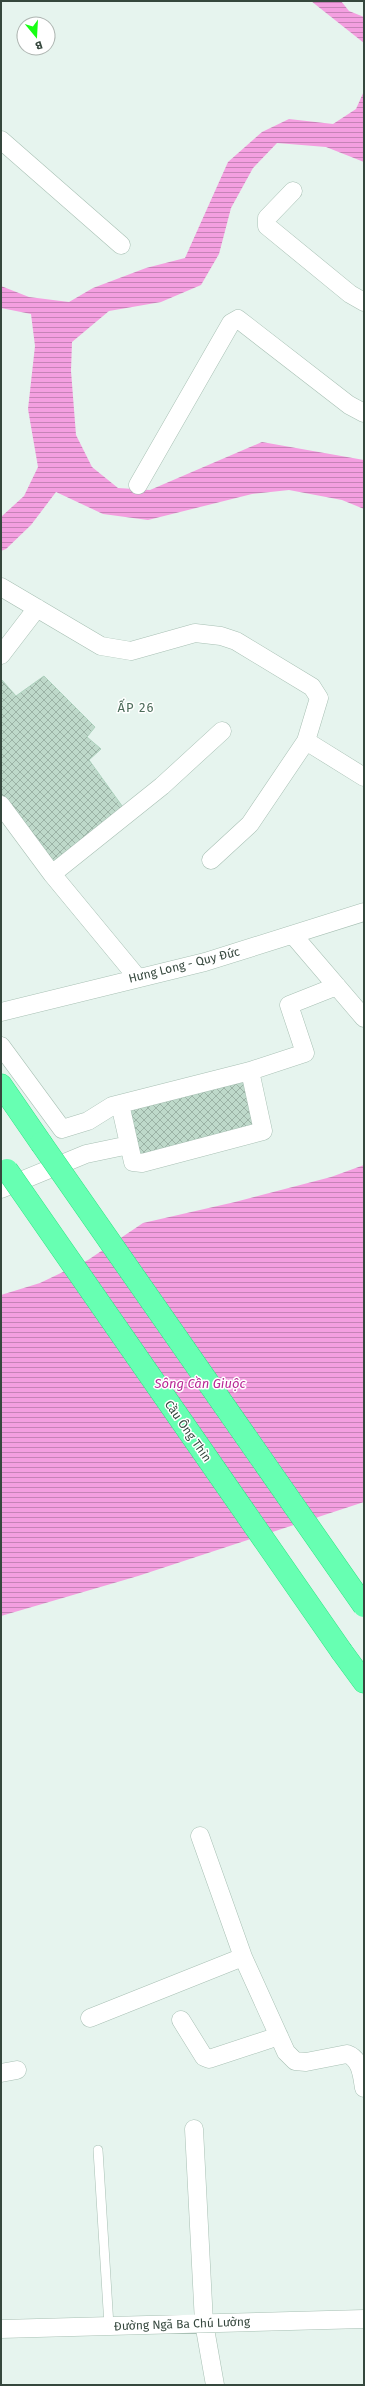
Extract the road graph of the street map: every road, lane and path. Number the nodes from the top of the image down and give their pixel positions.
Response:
1 (1, 140) edge
2 (293, 191) dead end
3 (121, 245) dead end
4 (364, 302) edge
5 (364, 413) edge
6 (138, 485) dead end
7 (1, 587) edge
8 (37, 608) junction
9 (1, 655) edge
10 (222, 731) dead end
11 (306, 741) junction
12 (364, 777) edge
13 (1, 805) edge
14 (211, 860) dead end
15 (52, 874) junction
16 (364, 912) edge
17 (293, 935) junction
18 (137, 977) junction
19 (337, 986) junction
20 (1, 1012) edge
21 (364, 1018) edge
22 (1, 1046) edge
23 (250, 1071) junction
24 (1, 1085) edge
25 (120, 1104) junction
26 (129, 1146) junction
27 (3, 1174) edge
28 (364, 1606) edge
29 (364, 1682) edge
30 (200, 1836) dead end
31 (243, 1957) junction
32 (90, 2018) dead end
33 (181, 2020) dead end
34 (279, 2036) junction
35 (364, 2088) edge
36 (194, 2130) dead end
37 (98, 2150) dead end
38 (364, 2319) edge
39 (204, 2323) junction
40 (109, 2326) junction
41 (1, 2329) edge
42 (215, 2385) edge

1 - 3 street
2 - 4 street
5 - 6 street
7 - 8 street
8 - 9 street
8 - 11 street
10 - 15 street
11 - 12 street
11 - 14 street
13 - 15 street
15 - 18 street
16 - 17 street, Hưng Long - Quy Đức
17 - 18 street, Hưng Long - Quy Đức
17 - 19 street
18 - 20 street, Hưng Long - Quy Đức
19 - 21 street
19 - 23 street
22 - 25 street
23 - 25 street
23 - 26 street
24 - 28 highway, bridge
25 - 26 street
26 - 27 street
27 - 29 highway, Cầu Ông Thìn, bridge
30 - 31 street
31 - 32 street
31 - 34 street
33 - 34 street
34 - 35 street
36 - 39 street
37 - 40 lane
38 - 39 street, Đường Ngã Ba Chú Lường
39 - 40 street, Đường Ngã Ba Chú Lường
39 - 42 street
40 - 41 street, Đường Ngã Ba Chú Lường

